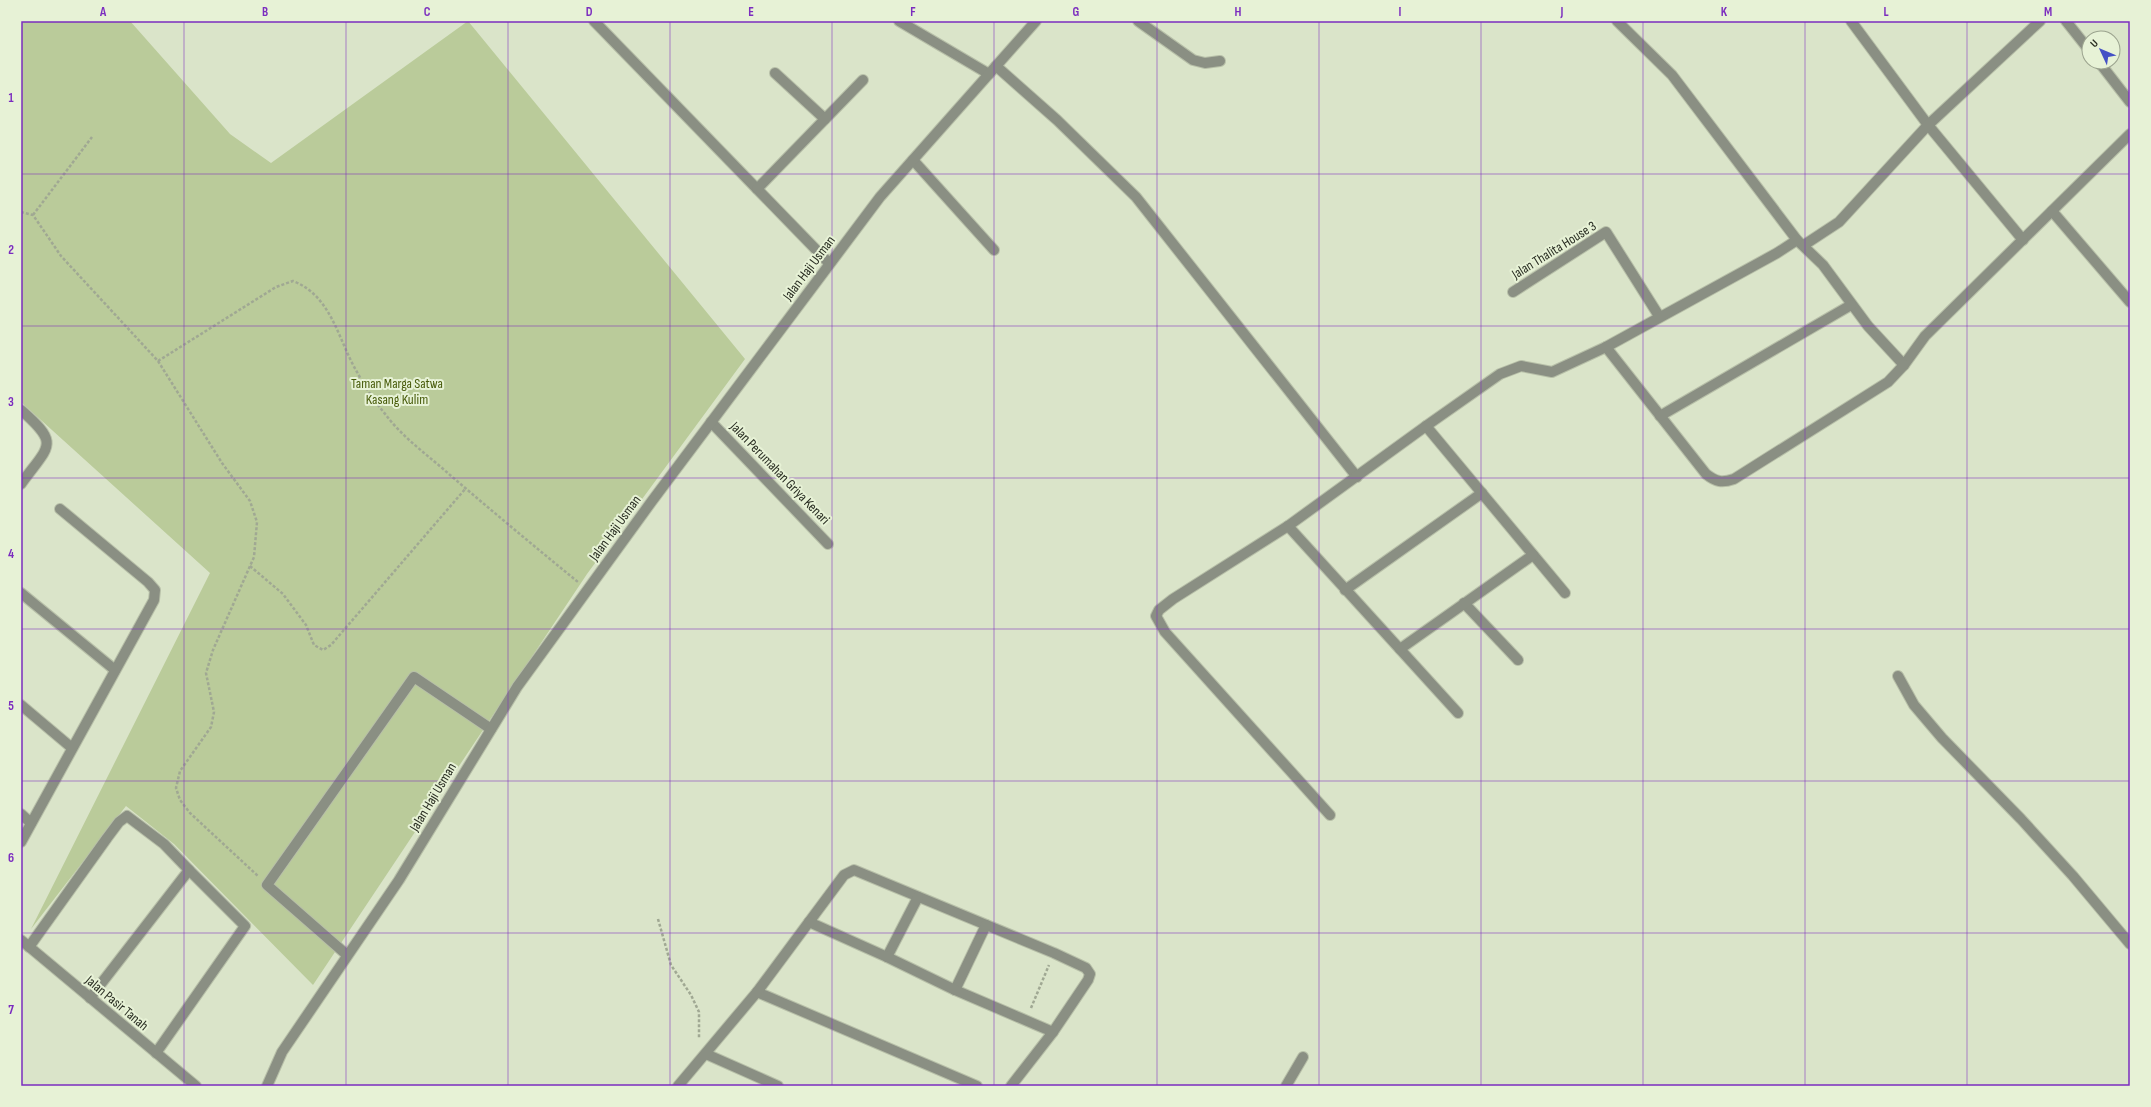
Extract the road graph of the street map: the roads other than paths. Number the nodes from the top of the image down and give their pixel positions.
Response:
1 (594, 21) edge
2 (899, 21) edge
3 (1036, 21) edge
4 (1138, 21) edge
5 (1617, 21) edge
6 (1851, 21) edge
7 (2040, 21) edge
8 (2066, 21) edge
9 (2081, 40) edge
10 (1220, 61) dead end
11 (993, 70) junction
12 (2105, 70) edge
13 (775, 73) dead end
14 (863, 80) dead end
15 (2130, 102) edge
16 (825, 119) junction
17 (1928, 125) junction
18 (2130, 134) edge
19 (913, 160) junction
20 (757, 189) junction
21 (2052, 211) junction
22 (2023, 240) junction
23 (1800, 243) junction
24 (994, 250) dead end
25 (829, 263) junction
26 (1513, 292) dead end
27 (2130, 302) edge
28 (1851, 305) junction
29 (1659, 316) junction
30 (1606, 347) junction
31 (1904, 365) junction
32 (21, 410) edge
33 (1660, 416) junction
34 (712, 422) junction
35 (1426, 426) junction
36 (1357, 477) junction
37 (21, 484) edge
38 (1482, 493) junction
39 (60, 509) dead end
40 (1288, 526) junction
41 (828, 544) dead end
42 (1533, 555) junction
43 (1345, 590) junction
44 (21, 593) edge
45 (1565, 593) dead end
46 (1464, 603) junction
47 (1400, 649) junction
48 (1518, 660) dead end
49 (116, 670) junction
50 (1898, 676) dead end
51 (21, 705) edge
52 (1458, 713) dead end
53 (491, 729) junction
54 (72, 748) junction
55 (21, 814) edge
56 (1330, 815) dead end
57 (31, 823) junction
58 (21, 842) edge
59 (189, 870) junction
60 (918, 897) junction
61 (809, 922) junction
62 (986, 924) junction
63 (21, 940) edge
64 (2130, 944) edge
65 (29, 947) junction
66 (347, 955) junction
67 (887, 957) junction
68 (955, 990) junction
69 (757, 992) junction
70 (90, 998) junction
71 (1053, 1032) junction
72 (156, 1053) junction
73 (703, 1057) junction
74 (1303, 1057) dead end
75 (196, 1086) edge
76 (267, 1086) edge
77 (678, 1086) edge
78 (778, 1086) edge
79 (977, 1086) edge
80 (1011, 1086) edge
81 (1286, 1086) edge

1 - 20 street
2 - 11 street
3 - 11 street, Jalan Haji Usman
4 - 10 street
5 - 23 street
6 - 17 street
7 - 17 street
8 - 9 street
11 - 19 street, Jalan Haji Usman
11 - 36 street
12 - 15 street
13 - 16 street
14 - 16 street
16 - 20 street
17 - 22 street
17 - 23 street
18 - 21 street
19 - 24 street
19 - 25 street, Jalan Haji Usman
20 - 25 street
21 - 22 street
21 - 27 street
22 - 31 street
23 - 28 street
23 - 29 street
25 - 34 street, Jalan Haji Usman
26 - 29 street, Jalan Thalita House 3
28 - 31 street
28 - 33 street
29 - 30 street
30 - 33 street
30 - 35 street
31 - 33 street
32 - 37 street
34 - 41 street, Jalan Perumahan Griya Kenari
34 - 53 street, Jalan Haji Usman
35 - 36 street
35 - 38 street
36 - 40 street
38 - 42 street
38 - 43 street
39 - 49 street
40 - 43 street
40 - 56 street
42 - 45 street
42 - 46 street
43 - 47 street
44 - 49 street
46 - 47 street
46 - 48 street
47 - 52 street
49 - 54 street
50 - 64 street
51 - 54 street
53 - 66 street, Jalan Haji Usman
53 - 66 street
54 - 57 street
55 - 57 street
57 - 58 street
59 - 65 street
59 - 70 street
59 - 72 street
60 - 61 street
60 - 62 street
60 - 67 street
61 - 67 street
61 - 69 street
62 - 68 street
62 - 71 street
63 - 65 street, Jalan Pasir Tanah
65 - 70 street, Jalan Pasir Tanah
66 - 76 street, Jalan Haji Usman
67 - 68 street
68 - 71 street
69 - 73 street
69 - 79 street
70 - 72 street, Jalan Pasir Tanah
71 - 80 street
72 - 75 street, Jalan Pasir Tanah
73 - 77 street
73 - 78 street
74 - 81 street

